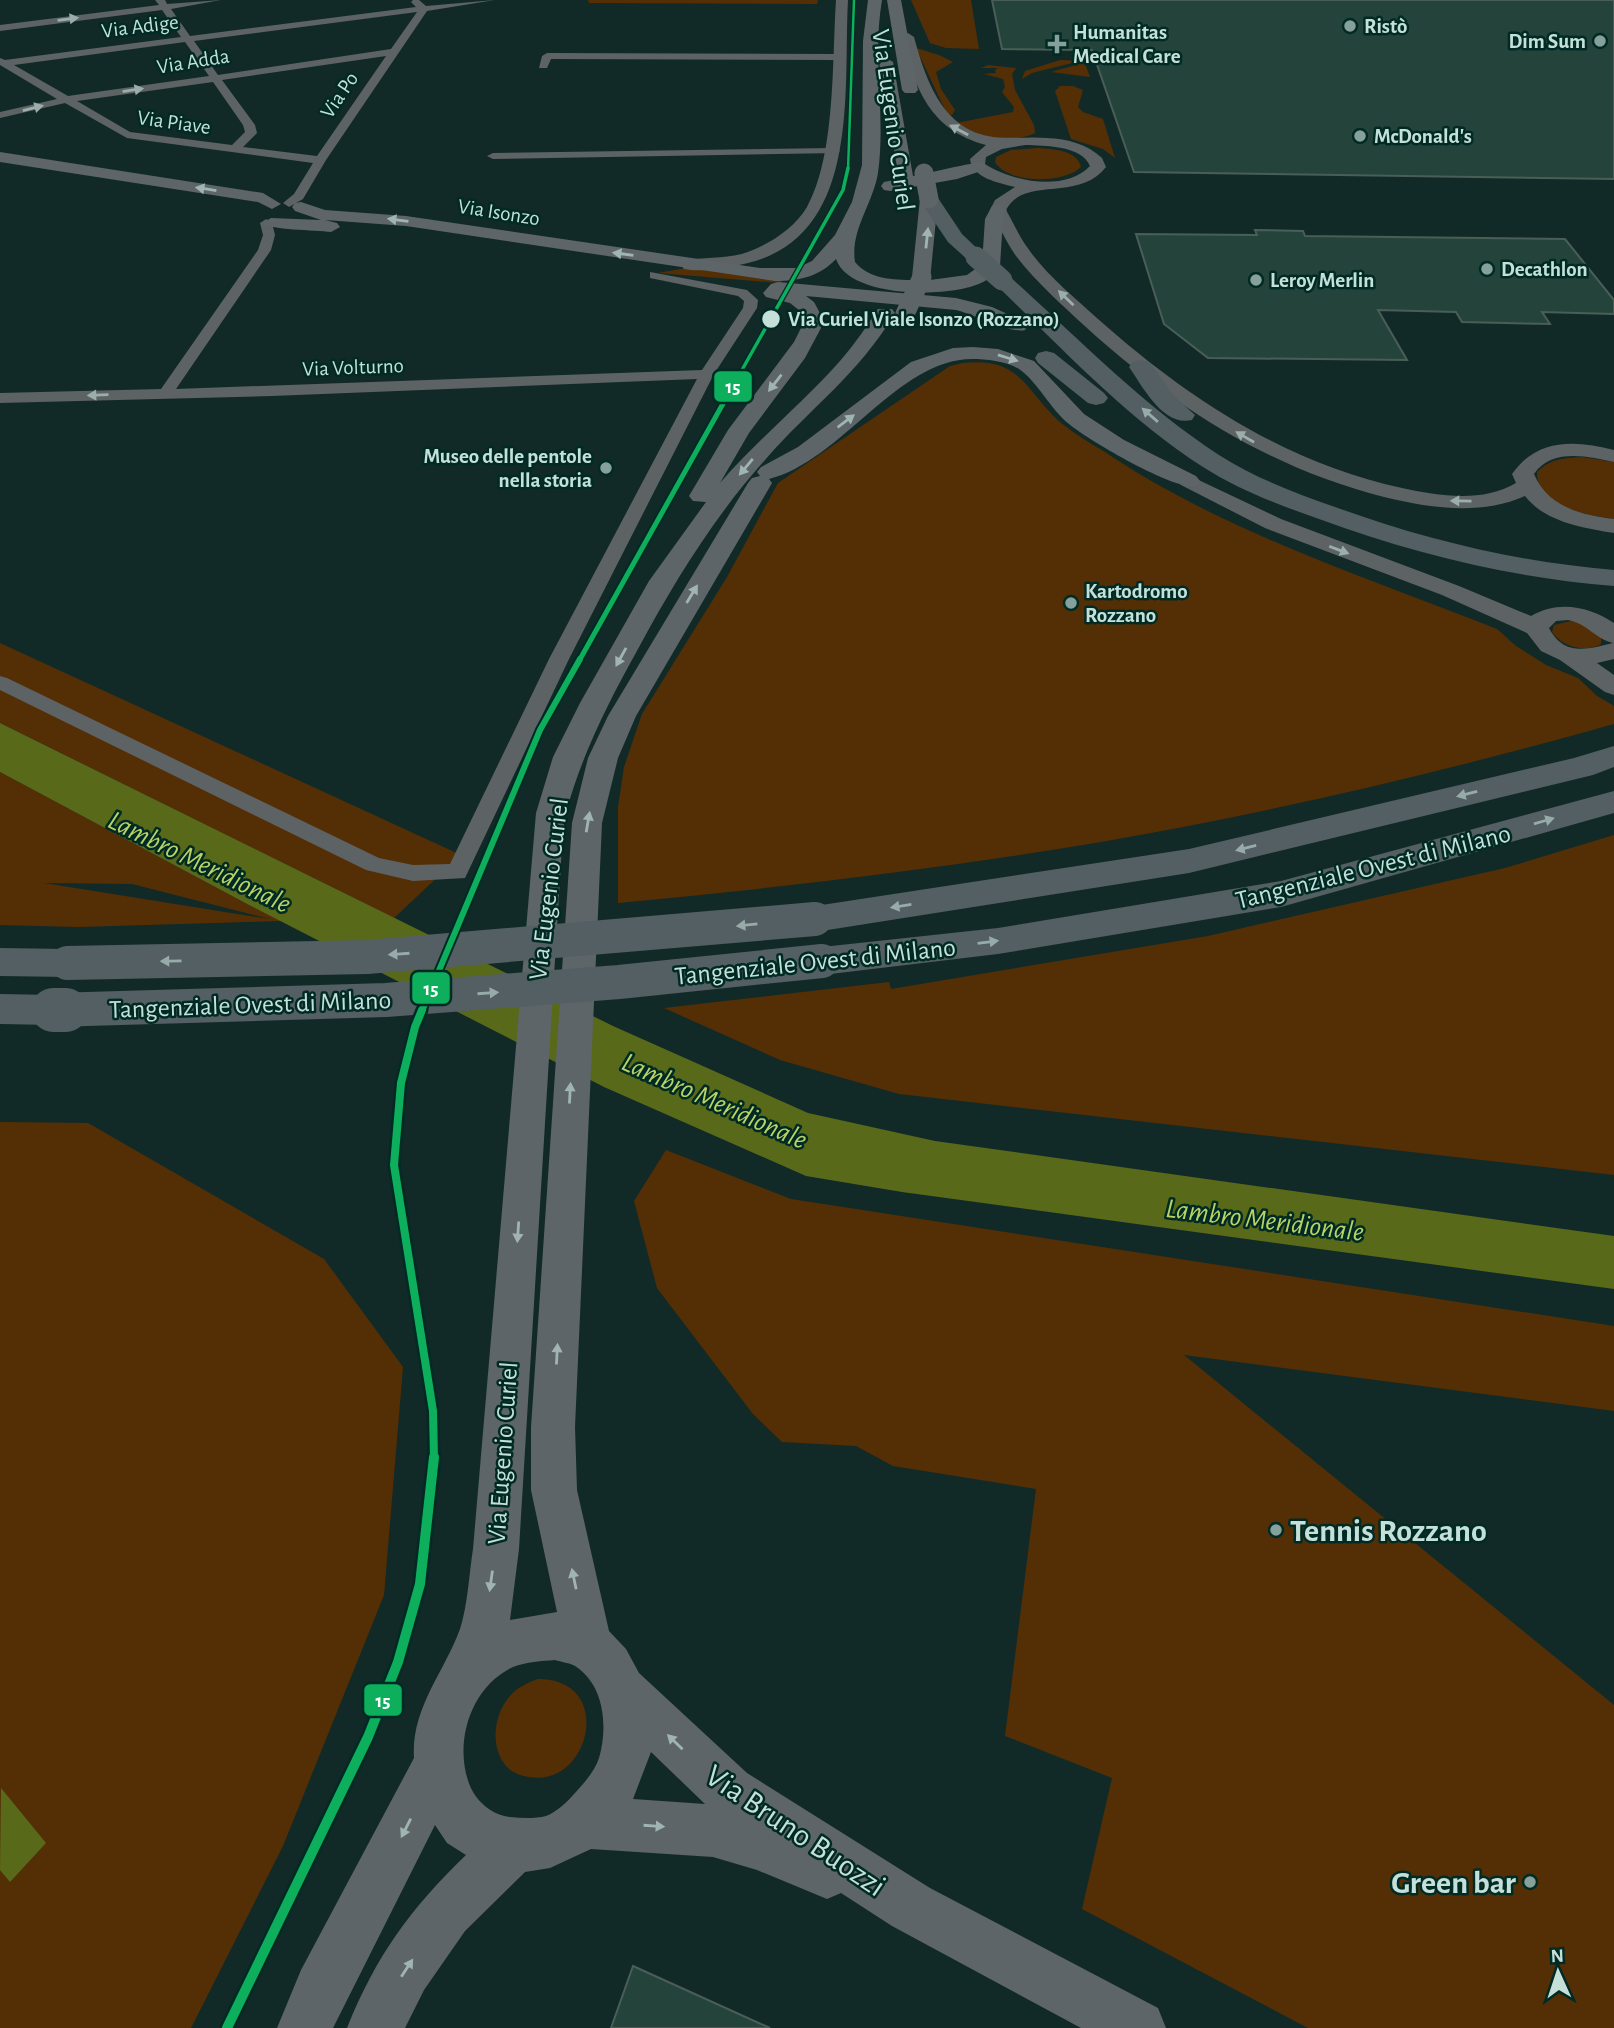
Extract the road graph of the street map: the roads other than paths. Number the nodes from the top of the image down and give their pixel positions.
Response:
1 (216, 0) edge
2 (414, 0) edge
3 (490, 0) edge
4 (842, 0) edge
5 (875, 0) edge
6 (894, 0) edge
7 (162, 3) edge
8 (424, 9) junction
9 (0, 28) edge
10 (908, 37) dead end
11 (190, 39) junction
12 (394, 52) junction
13 (839, 57) junction
14 (2, 62) edge
15 (543, 66) dead end
16 (214, 77) junction
17 (65, 100) junction
18 (912, 103) dead end
19 (0, 116) edge
20 (1025, 141) junction
21 (234, 149) junction
22 (834, 151) junction
23 (493, 156) dead end
24 (0, 158) edge
25 (320, 160) junction
26 (978, 166) junction
27 (923, 167) dead end
28 (0, 174) edge
29 (1028, 185) junction
30 (97, 190) dead end
31 (929, 198) junction
32 (859, 204) junction
33 (287, 205) junction
34 (998, 210) junction
35 (269, 223) junction
36 (850, 224) junction
37 (793, 234) junction
38 (566, 264) dead end
39 (759, 264) junction
40 (691, 265) junction
41 (655, 267) junction
42 (909, 271) junction
43 (792, 283) junction
44 (883, 283) junction
45 (895, 313) junction
46 (1022, 334) junction
47 (1046, 358) junction
48 (918, 366) junction
49 (1141, 367) junction
50 (707, 374) junction
51 (166, 393) junction
52 (0, 398) edge
53 (1614, 456) edge
54 (769, 472) junction
55 (1188, 481) junction
56 (1526, 486) junction
57 (1605, 525) edge
58 (1614, 540) edge
59 (1605, 577) edge
60 (662, 581) junction
61 (1614, 615) edge
62 (1584, 616) junction
63 (1537, 628) junction
64 (1614, 635) edge
65 (1614, 650) edge
66 (1567, 653) junction
67 (0, 682) edge
68 (1614, 687) edge
69 (1614, 756) edge
70 (1614, 802) edge
71 (0, 962) edge
72 (0, 1009) edge
73 (588, 1646) junction
74 (466, 1675) junction
75 (624, 1692) junction
76 (437, 1767) junction
77 (586, 1822) junction
78 (513, 1846) junction
79 (911, 1907) junction
80 (305, 2028) edge
81 (375, 2028) edge
82 (1138, 2028) edge

1 - 7 street
2 - 8 street
3 - 8 street, Via Adige
4 - 13 street, Via Eugenio Curiel
5 - 32 main road
5 - 42 main road, Via Eugenio Curiel
6 - 18 main road, Via Eugenio Curiel
9 -> 7 street
7 - 11 street
8 - 11 street, Via Adige
8 - 12 street, Via Po
20 -> 10 street
11 - 14 street, Via Adige
11 - 16 street
12 - 16 street, Via Adda
12 - 25 street, Via Po
13 - 15 street
13 - 22 street, Via Eugenio Curiel
14 - 17 street, Via Piave
17 -> 16 street, Via Adda
16 - 21 street
19 -> 17 street, Via Adda
17 - 21 street, Via Piave
20 - 26 street
20 - 29 street
21 - 25 street, Via Piave
22 - 23 street
22 - 37 street, Via Eugenio Curiel
33 -> 24 main road, Via Isonzo
25 - 33 street, Via Po
26 - 29 street
26 - 32 main road
27 - 31 main road, Via Eugenio Curiel, bridge
28 - 30 main road
29 - 34 street
42 -> 31 main road, Via Eugenio Curiel
59 -> 31 highway, bridge
32 - 36 main road
33 - 35 main road
33 - 35 main road
41 -> 33 main road, Via Isonzo
34 - 42 main road
49 -> 34 street
35 - 38 main road, Via Isonzo
35 - 51 street
36 - 43 main road
36 - 44 main road
37 - 39 street, Via Eugenio Curiel
37 - 41 street
39 - 40 main road, Via Isonzo
39 - 43 main road, Via Isonzo
40 - 41 main road, Via Isonzo
40 - 41 main road, Via Isonzo
41 - 43 main road, Via Isonzo
41 - 50 street
41 -> 60 main road
42 - 44 main road
42 - 45 main road, Via Eugenio Curiel, bridge
42 - 46 main road
43 - 44 main road
43 - 46 main road, Via Isonzo
45 - 54 main road, Via Eugenio Curiel
45 -> 60 main road, Via Eugenio Curiel
46 - 47 main road
46 - 48 main road
47 - 55 main road
47 - 59 highway
54 -> 48 main road
48 -> 55 main road
56 -> 49 street
49 - 59 highway
50 - 51 street, Via Volturno
50 - 67 street
51 -> 52 street, Via Volturno
53 - 56 street
73 -> 54 main road, Via Eugenio Curiel, bridge
55 -> 63 street
56 - 57 street
57 - 58 street
60 -> 74 main road, Via Eugenio Curiel, bridge
61 - 62 street
62 - 63 street
62 - 64 street
63 - 66 street
65 - 66 street
66 - 68 street
69 -> 71 highway, Tangenziale Ovest di Milano, bridge
72 -> 70 highway, Tangenziale Ovest di Milano, bridge
73 - 74 main road
73 - 75 main road
74 - 76 main road
75 - 77 main road
79 -> 75 main road, Via Bruno Buozzi
76 - 78 main road
76 -> 80 main road
77 - 78 main road
77 -> 79 main road, Via Bruno Buozzi
81 -> 78 main road
79 - 82 main road, Via Bruno Buozzi

